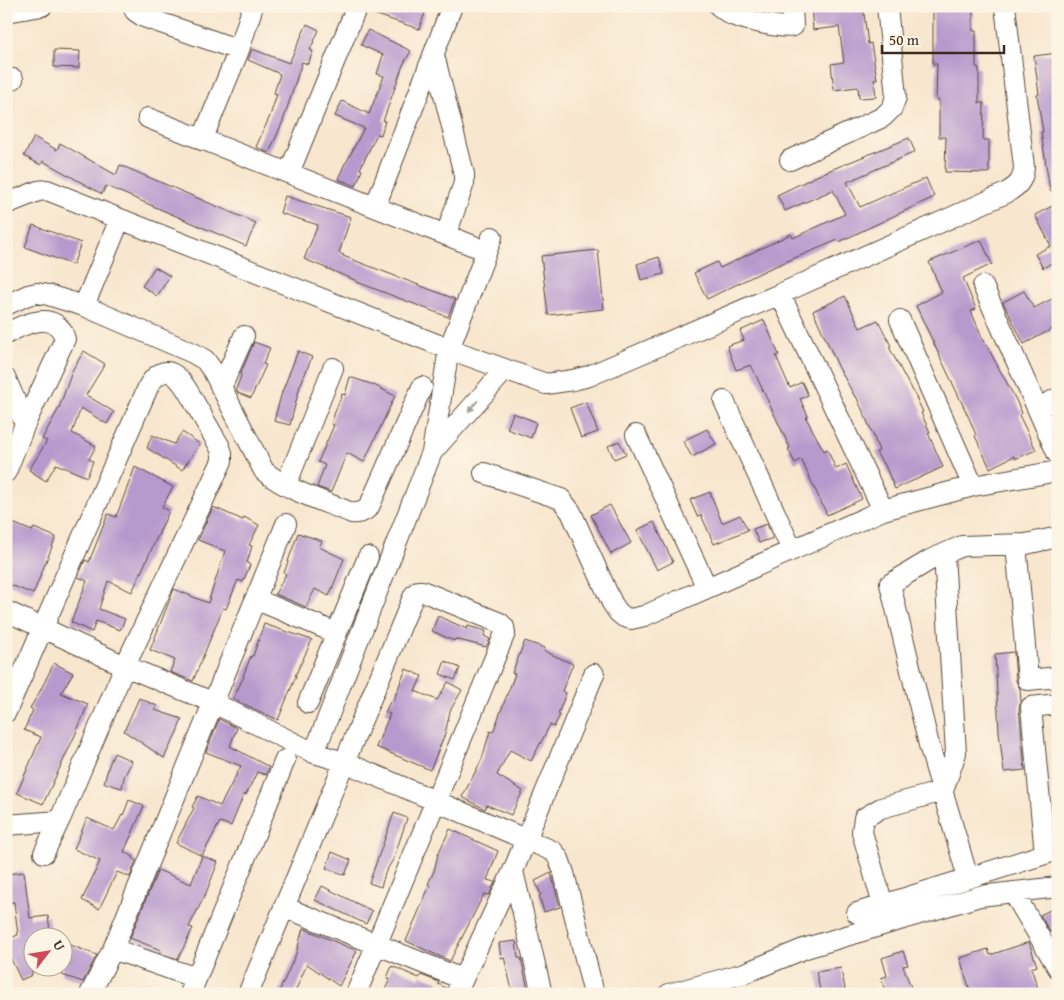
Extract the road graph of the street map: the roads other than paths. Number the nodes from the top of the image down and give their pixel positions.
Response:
1 (42, 6) edge
2 (133, 6) edge
3 (253, 6) edge
4 (357, 6) edge
5 (452, 6) edge
6 (719, 6) edge
7 (792, 6) edge
8 (887, 6) edge
9 (1005, 6) edge
10 (6, 12) edge
11 (238, 50) junction
12 (434, 55) junction
13 (148, 118) dead end
14 (202, 140) junction
15 (790, 160) dead end
16 (289, 174) junction
17 (6, 204) edge
18 (375, 207) junction
19 (120, 219) junction
20 (446, 235) junction
21 (984, 286) dead end
22 (780, 294) junction
23 (6, 306) edge
24 (84, 306) junction
25 (900, 320) dead end
26 (6, 334) edge
27 (244, 336) dead end
28 (448, 349) junction
29 (333, 368) dead end
30 (505, 370) junction
31 (6, 379) edge
32 (422, 386) dead end
33 (221, 388) junction
34 (1058, 398) edge
35 (724, 401) dead end
36 (1038, 408) junction
37 (26, 424) junction
38 (636, 435) dead end
39 (432, 452) junction
40 (1058, 455) edge
41 (1058, 471) edge
42 (6, 472) edge
43 (484, 473) dead end
44 (286, 486) junction
45 (973, 486) junction
46 (883, 510) junction
47 (286, 524) dead end
48 (1058, 537) edge
49 (1016, 544) junction
50 (792, 550) junction
51 (944, 554) junction
52 (368, 557) dead end
53 (707, 588) junction
54 (255, 600) junction
55 (6, 611) edge
56 (43, 629) junction
57 (336, 633) junction
58 (125, 666) junction
59 (594, 674) dead end
60 (1058, 677) edge
61 (212, 702) junction
62 (308, 703) dead end
63 (1058, 704) edge
64 (6, 712) edge
65 (314, 752) junction
66 (285, 760) dead end
67 (344, 762) junction
68 (943, 791) junction
69 (435, 800) junction
70 (58, 821) junction
71 (6, 825) edge
72 (526, 838) junction
73 (1051, 852) edge
74 (44, 853) dead end
75 (513, 871) junction
76 (968, 878) junction
77 (1058, 887) edge
78 (1013, 892) junction
79 (883, 904) junction
80 (284, 907) junction
81 (857, 913) dead end
82 (377, 943) junction
83 (113, 949) junction
84 (1058, 968) edge
85 (193, 986) edge
86 (459, 986) edge
87 (90, 994) edge
88 (248, 994) edge
89 (356, 994) edge
90 (542, 994) edge
91 (594, 994) edge
92 (669, 994) edge

1 - 10 street
2 - 11 street
3 - 11 street
4 - 16 street
5 - 12 street
6 - 7 street
8 - 15 street
9 - 22 street
11 - 14 street
12 - 18 street
12 - 20 street
13 - 14 street
14 - 16 street
16 - 18 street
17 - 19 street
18 - 20 street
19 - 24 street
19 - 28 street
20 - 28 street
21 - 36 street
22 - 30 street
22 - 46 street
23 - 24 street
24 - 33 street
25 - 45 street
26 - 37 street
27 - 33 street
28 - 30 street
28 - 39 street
29 - 44 street
30 -> 39 street
31 - 37 street
32 - 44 street
33 - 44 street
34 - 36 street
35 - 50 street
36 - 40 street
37 - 42 street
38 - 53 street
39 - 65 street
41 - 45 street
43 - 53 street
45 - 46 street
46 - 50 street
47 - 54 street
48 - 49 street
49 - 51 street
49 - 60 street
50 - 53 street
51 - 68 street
51 - 68 street
52 - 57 street
54 - 57 street
54 - 61 street
55 - 56 street
56 - 58 street
56 - 58 street
56 - 64 street
57 - 62 street
58 - 61 street
58 - 70 street
59 - 72 street
61 - 65 street
61 - 83 street
63 - 73 street
65 - 67 street
66 - 85 street
67 - 69 street
67 - 69 street
67 - 80 street
68 - 76 street
68 - 79 street
69 - 72 street
69 - 82 street
70 - 71 street
70 - 74 street
72 - 75 street
72 - 91 street
73 - 76 street
75 - 86 street
75 - 90 street
76 - 79 street
77 - 78 street
78 - 84 street
78 - 92 street
79 - 81 street
80 - 82 street
80 - 88 street
82 - 86 street
82 - 89 street
83 - 85 street
83 - 87 street

